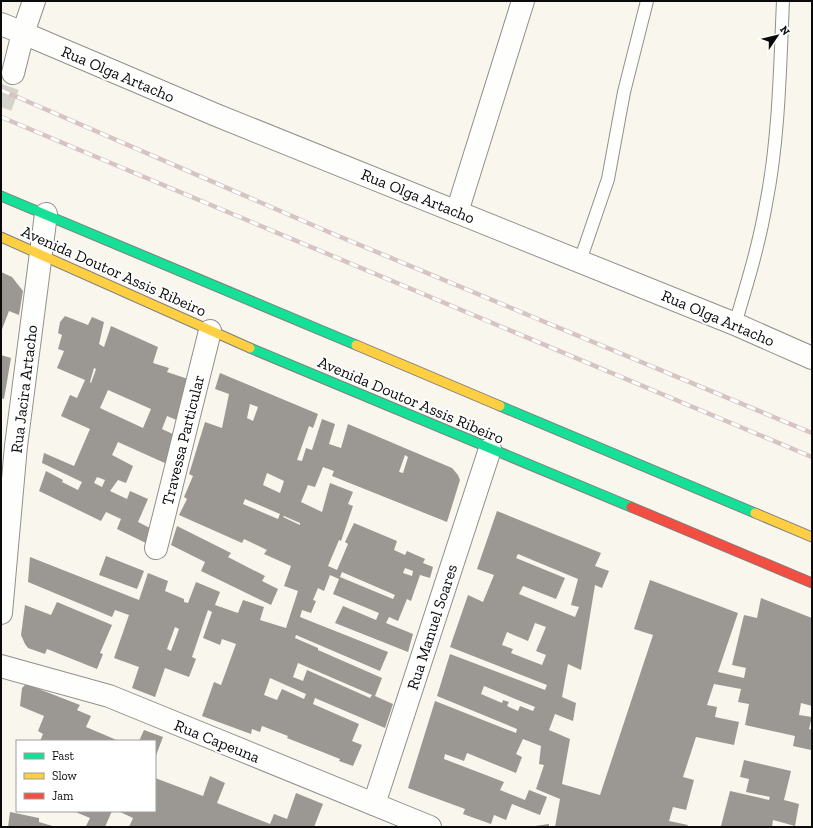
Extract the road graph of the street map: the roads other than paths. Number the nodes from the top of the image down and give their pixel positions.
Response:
1 (34, 1) edge
2 (523, 1) edge
3 (647, 1) edge
4 (782, 1) edge
5 (1, 24) edge
6 (23, 33) junction
7 (14, 73) tunnel mouth
8 (1, 196) edge
9 (457, 212) junction
10 (46, 214) junction
11 (1, 237) edge
12 (41, 254) junction
13 (580, 261) junction
14 (735, 324) junction
15 (210, 331) junction
16 (812, 358) edge
17 (490, 449) junction
18 (812, 537) edge
19 (156, 548) dead end
20 (812, 583) edge
21 (1, 613) edge
22 (1, 666) edge
23 (374, 804) junction
24 (430, 827) edge

1 - 6 street
2 - 9 street
3 - 13 lane
4 - 14 lane
5 - 6 street, Rua Olga Artacho
6 - 7 street
6 - 9 street, Rua Olga Artacho
8 - 10 main road, Avenida Doutor Assis Ribeiro
9 - 13 street, Rua Olga Artacho
10 - 12 street, Rua Jacira Artacho
10 - 18 main road, Avenida Doutor Assis Ribeiro
11 - 12 main road, Avenida Doutor Assis Ribeiro
12 - 15 main road, Avenida Doutor Assis Ribeiro
12 - 21 street, Rua Jacira Artacho
13 - 14 street, Rua Olga Artacho
14 - 16 street, Rua Olga Artacho
15 - 17 main road, Avenida Doutor Assis Ribeiro
15 - 19 street, Travessa Particular
17 - 20 main road, Avenida Doutor Assis Ribeiro
17 - 23 street, Rua Manuel Soares
22 - 23 street, Rua Capeuna
23 - 24 street, Rua Capeuna

